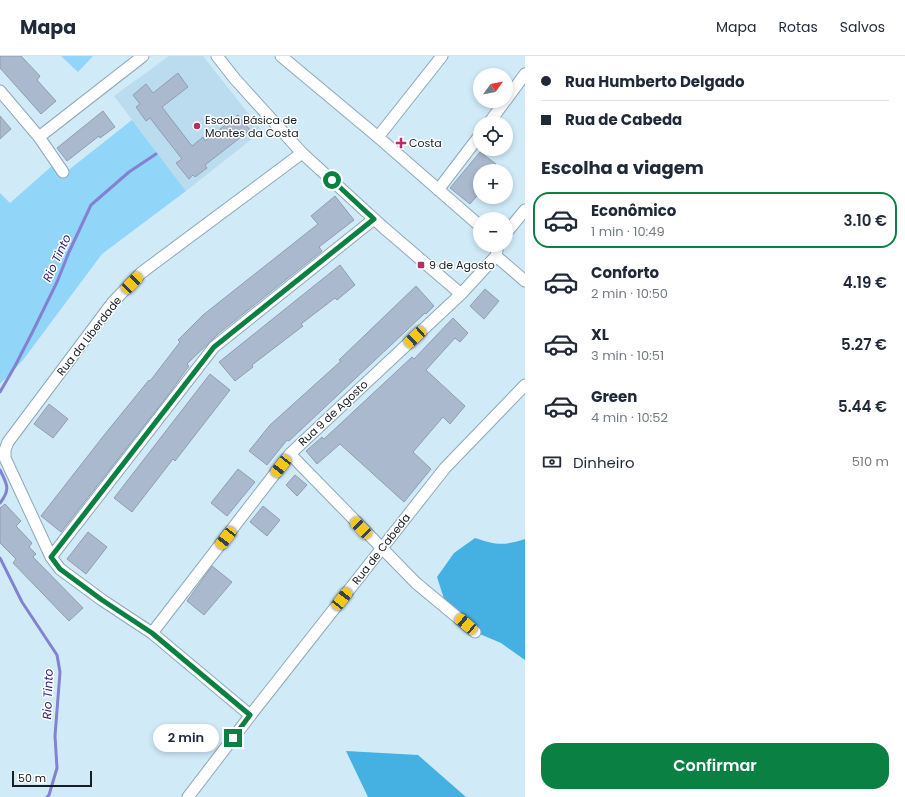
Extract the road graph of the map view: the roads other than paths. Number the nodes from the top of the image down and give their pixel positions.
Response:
1 (143, 56) edge
2 (217, 56) edge
3 (281, 56) edge
4 (442, 56) edge
5 (525, 74) edge
6 (513, 90) edge
7 (0, 91) edge
8 (39, 137) junction
9 (378, 137) junction
10 (473, 144) edge
11 (302, 153) junction
12 (64, 172) dead end
13 (438, 190) junction
14 (525, 210) edge
15 (374, 219) junction
16 (473, 220) edge
17 (513, 225) edge
18 (495, 252) edge
19 (499, 252) edge
20 (525, 281) edge
21 (461, 294) junction
22 (525, 385) edge
23 (290, 454) junction
24 (381, 549) junction
25 (51, 557) junction
26 (475, 632) dead end
27 (152, 633) junction
28 (250, 715) junction
29 (188, 797) edge

1 - 8 street
2 - 11 street
3 - 9 street
4 - 9 street
5 - 6 street
7 - 8 street
8 - 12 street
9 - 13 street
10 - 13 street
11 - 15 street
11 - 25 street, Rua da Liberdade
13 - 16 street
14 - 17 street
15 - 21 street
15 - 25 street
18 - 21 street, Rua 9 de Agosto
19 - 20 street
21 - 23 street, Rua 9 de Agosto
22 - 24 street, Rua de Cabeda
23 - 24 street
23 - 27 street, Rua 9 de Agosto
24 - 26 street
24 - 28 street, Rua de Cabeda
25 - 27 street, Rua da Liberdade
27 - 28 street, Rua da Liberdade
28 - 29 street, Rua de Cabeda

